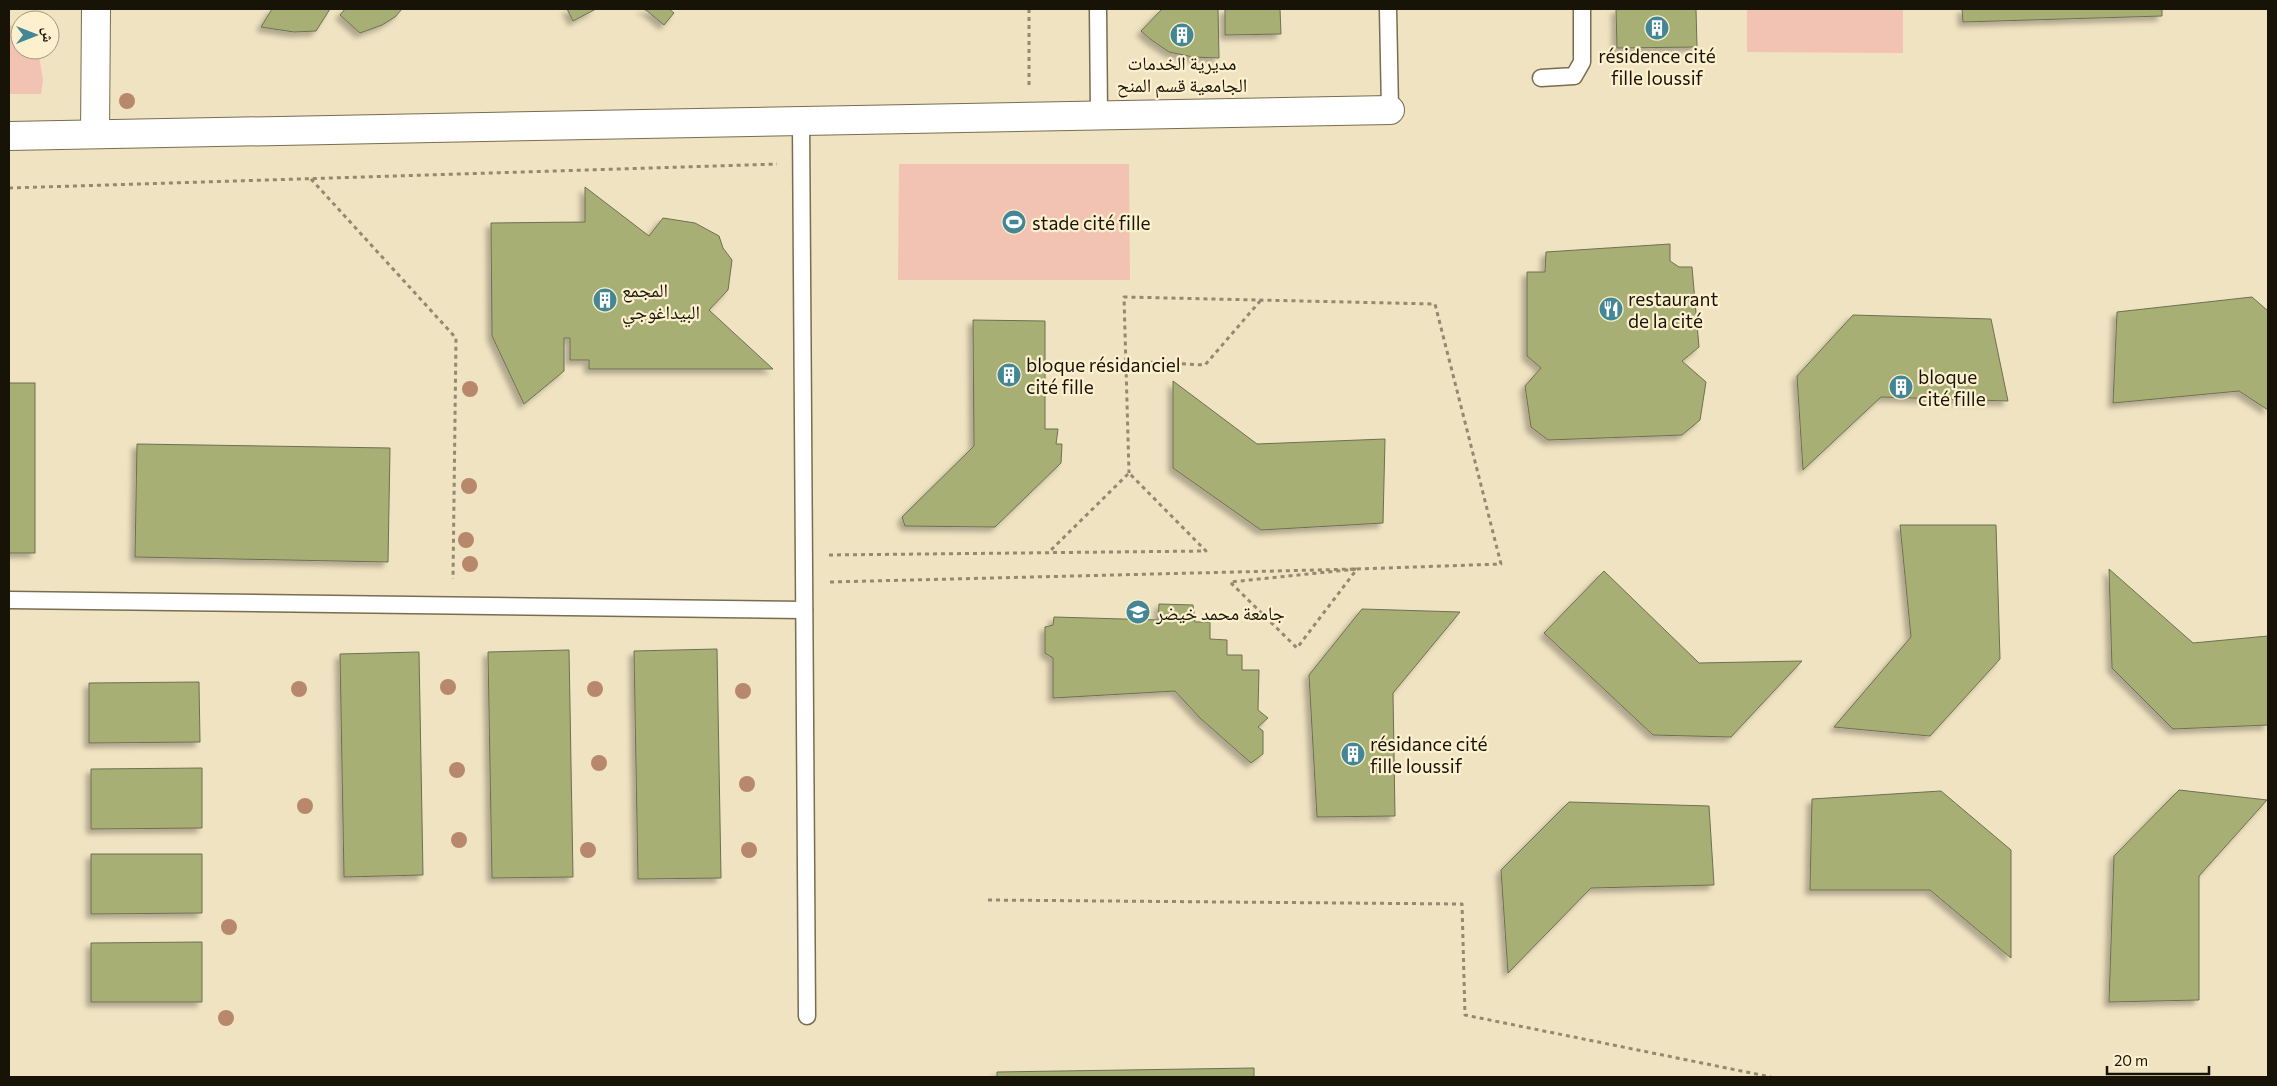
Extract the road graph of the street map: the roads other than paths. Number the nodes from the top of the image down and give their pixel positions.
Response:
1 (96, 9) edge
2 (1098, 9) edge
3 (1388, 9) edge
4 (1582, 9) edge
5 (1541, 78) dead end
6 (1390, 110) joint
7 (1099, 115) junction
8 (801, 121) junction
9 (95, 134) junction
10 (9, 136) edge
11 (9, 600) edge
12 (804, 610) junction
13 (806, 1016) dead end

1 - 9 street
2 - 7 lane
3 - 6 lane
4 - 5 lane
6 - 7 street
7 - 8 street
8 - 9 street
8 - 12 lane
9 - 10 street
11 - 12 lane
12 - 13 lane

